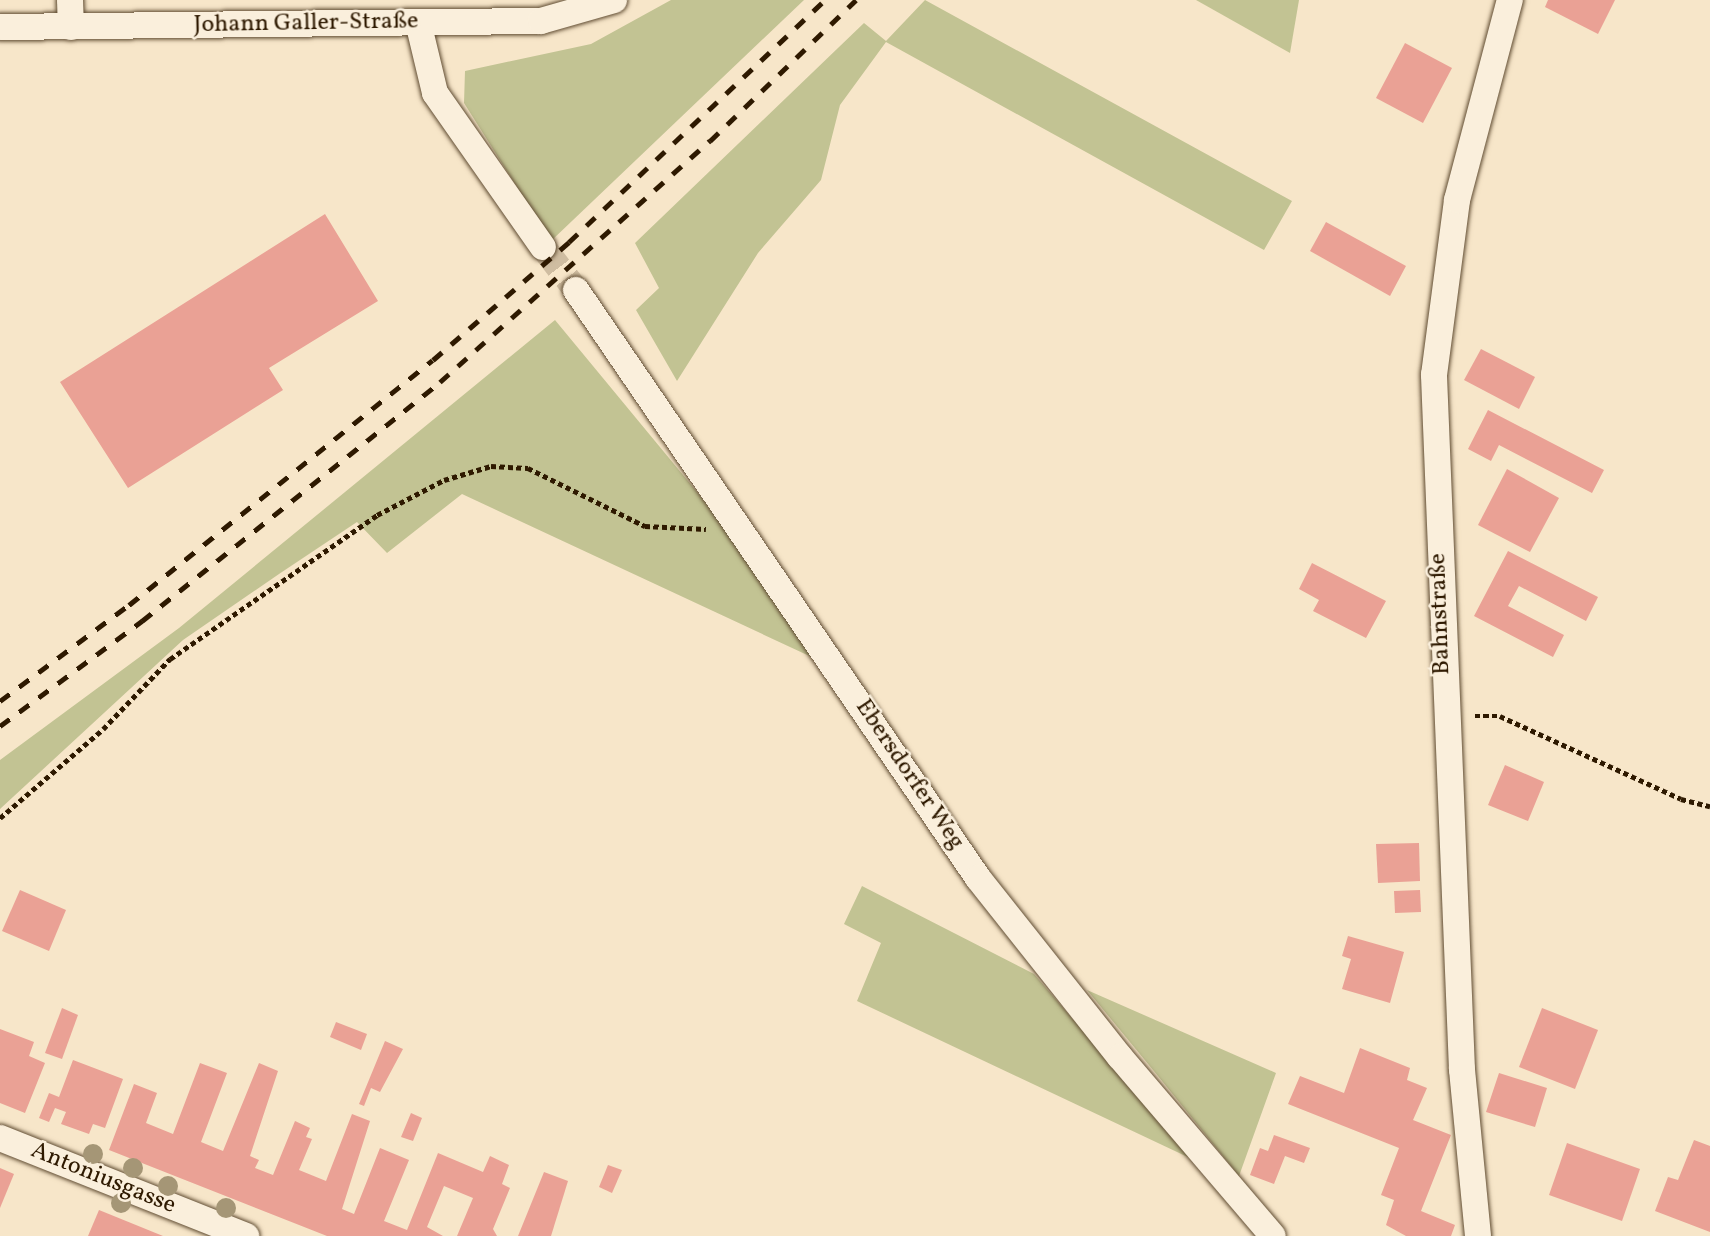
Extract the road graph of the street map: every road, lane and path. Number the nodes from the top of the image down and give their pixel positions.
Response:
1 (69, 0) edge
2 (614, 0) edge
3 (1510, 0) edge
4 (540, 11) edge
5 (418, 22) junction
6 (0, 27) edge
7 (71, 27) junction
8 (543, 247) tunnel mouth
9 (576, 290) tunnel mouth
10 (738, 525) junction
11 (1446, 715) junction
12 (1710, 806) edge
13 (0, 818) edge
14 (0, 1138) edge
15 (246, 1236) edge
16 (1273, 1236) edge
17 (1478, 1236) edge

1 - 7 street
2 - 4 street, Johann Galler-Straße
3 - 11 street, Bahnstraße
4 - 5 street, Johann Galler-Straße
5 - 7 street, Johann Galler-Straße
5 - 8 street
6 - 7 street, Johann Galler-Straße
9 - 10 street, Ebersdorfer Weg
10 - 13 path
10 - 16 street, Ebersdorfer Weg
11 - 12 path
11 - 17 street, Bahnstraße
14 - 15 street, Antoniusgasse

